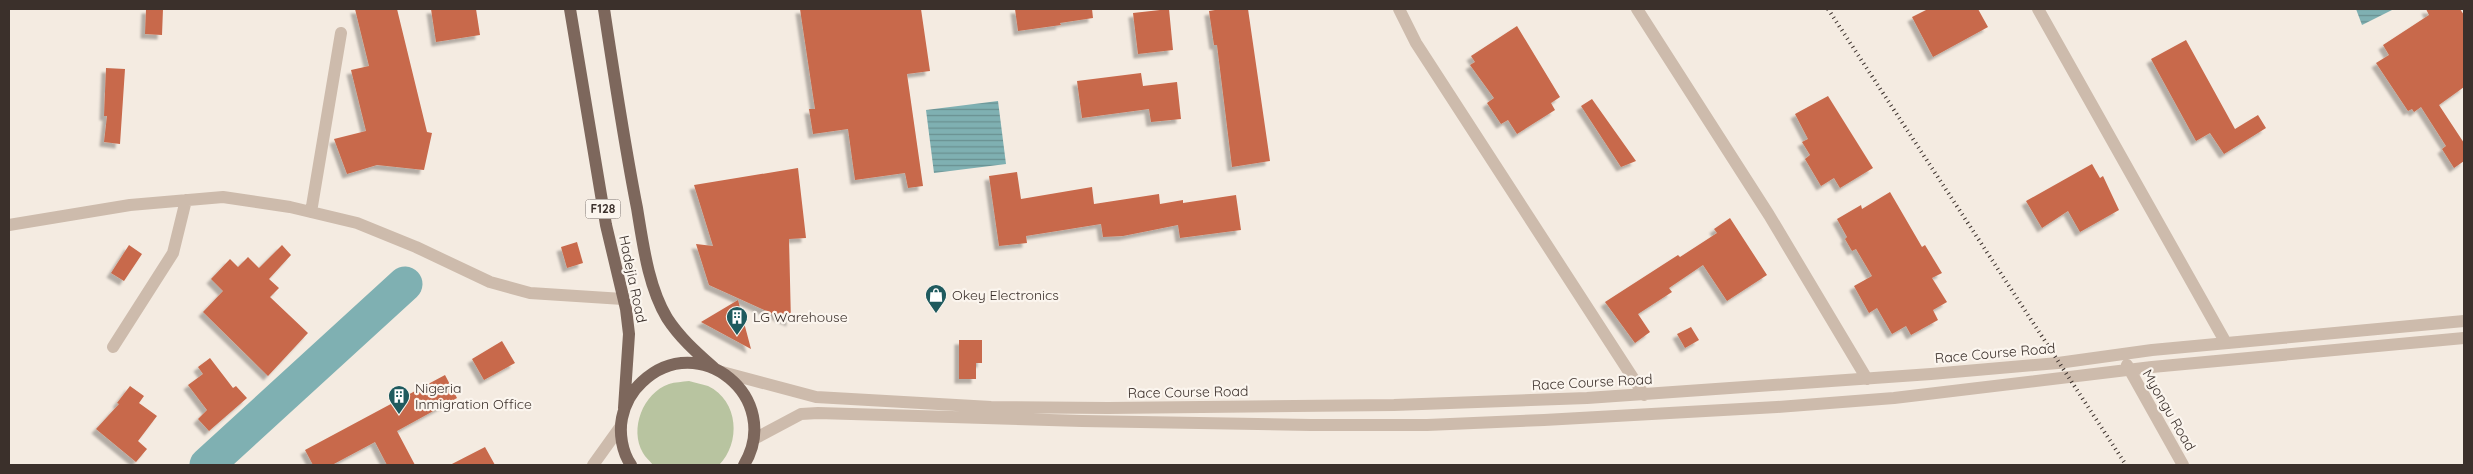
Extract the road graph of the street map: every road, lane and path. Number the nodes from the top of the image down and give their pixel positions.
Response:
1 (570, 9) edge
2 (604, 9) edge
3 (1399, 9) edge
4 (1637, 9) edge
5 (2038, 9) edge
6 (341, 33) dead end
7 (186, 200) junction
8 (311, 212) junction
9 (9, 226) edge
10 (623, 299) junction
11 (2464, 321) edge
12 (2464, 338) edge
13 (2226, 344) junction
14 (113, 347) dead end
15 (2122, 354) junction
16 (718, 370) junction
17 (2129, 370) junction
18 (1867, 379) junction
19 (1644, 395) junction
20 (624, 408) junction
21 (621, 426) junction
22 (754, 439) junction
23 (750, 460) edge
24 (593, 465) edge
25 (631, 465) edge
26 (744, 465) edge
27 (2183, 465) edge

1 - 10 main road, Hadejia Road / F128
2 - 16 main road, Hadejia Road / F128
3 - 19 street
4 - 18 street
5 - 13 street
6 - 8 street
7 - 8 street
7 - 9 street
7 - 14 street
8 - 10 street
10 - 20 main road, Hadejia Road / F128
11 - 13 street, Race Course Road
12 - 17 street
13 - 15 street, Race Course Road
15 - 17 street, Myongu Road
15 - 18 street, Race Course Road
16 - 19 street, Race Course Road
16 - 20 main road
16 - 22 main road, F128
17 - 22 street
17 - 27 street, Myongu Road
18 - 19 street, Race Course Road
20 - 21 main road, F128
21 - 24 street
21 - 25 main road, F128
22 - 23 main road, F128
23 - 26 main road

